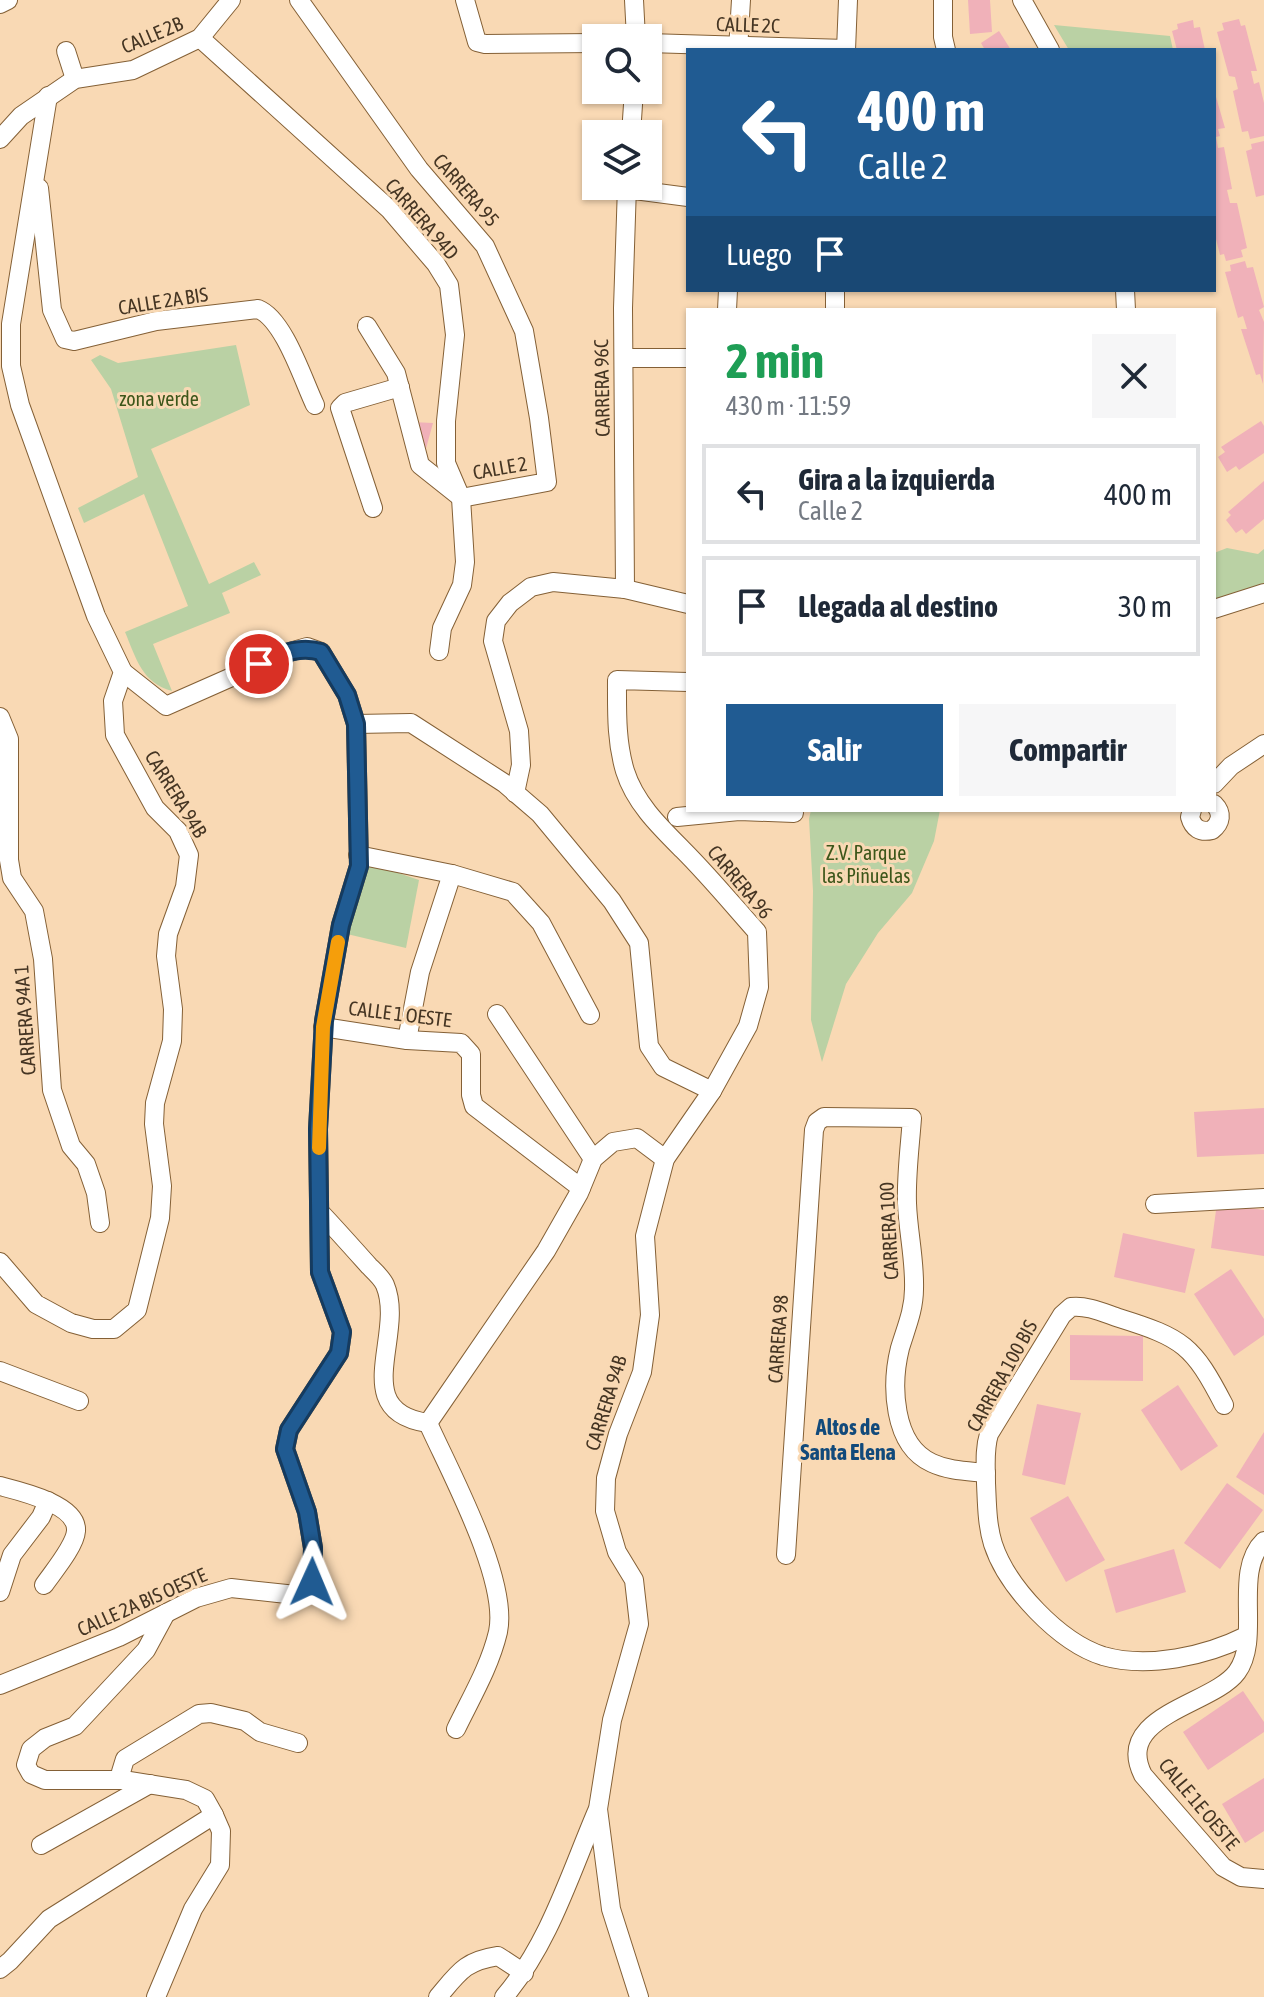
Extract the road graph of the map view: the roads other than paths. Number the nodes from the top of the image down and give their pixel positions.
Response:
1 (8, 0) edge
2 (231, 0) edge
3 (299, 0) edge
4 (465, 0) edge
5 (634, 0) edge
6 (741, 0) edge
7 (848, 0) edge
8 (943, 0) edge
9 (1022, 0) edge
10 (0, 4) edge
11 (635, 24) edge
12 (200, 38) junction
13 (582, 43) edge
14 (662, 44) edge
15 (738, 48) edge
16 (846, 48) edge
17 (946, 48) edge
18 (1049, 48) edge
19 (66, 51) dead end
20 (75, 79) junction
21 (48, 96) junction
22 (0, 139) edge
23 (37, 161) junction
24 (662, 193) edge
25 (686, 197) edge
26 (627, 200) edge
27 (367, 326) dead end
28 (624, 358) junction
29 (686, 358) edge
30 (400, 387) junction
31 (315, 405) dead end
32 (547, 482) joint
33 (461, 498) junction
34 (373, 508) dead end
35 (625, 589) junction
36 (1264, 593) edge
37 (686, 604) edge
38 (1216, 608) edge
39 (439, 651) dead end
40 (123, 672) junction
41 (686, 682) edge
42 (0, 717) edge
43 (356, 724) junction
44 (1264, 744) edge
45 (1216, 782) edge
46 (515, 793) junction
47 (1216, 808) edge
48 (682, 810) edge
49 (766, 812) edge
50 (1191, 812) edge
51 (794, 813) dead end
52 (667, 835) junction
53 (358, 855) junction
54 (452, 874) junction
55 (497, 1014) dead end
56 (590, 1015) dead end
57 (323, 1027) junction
58 (407, 1040) junction
59 (712, 1091) junction
60 (912, 1118) joint
61 (593, 1159) junction
62 (665, 1159) junction
63 (581, 1188) junction
64 (1264, 1198) edge
65 (1155, 1204) dead end
66 (319, 1211) junction
67 (100, 1223) dead end
68 (0, 1262) edge
69 (0, 1371) edge
70 (79, 1401) dead end
71 (1224, 1405) dead end
72 (428, 1423) junction
73 (986, 1473) junction
74 (0, 1486) edge
75 (48, 1501) junction
76 (1264, 1541) edge
77 (6, 1553) edge
78 (786, 1555) dead end
79 (44, 1585) dead end
80 (0, 1592) edge
81 (166, 1613) junction
82 (1246, 1636) junction
83 (0, 1685) edge
84 (456, 1729) dead end
85 (298, 1743) dead end
86 (123, 1780) junction
87 (150, 1784) junction
88 (598, 1809) junction
89 (214, 1815) junction
90 (41, 1845) dead end
91 (1264, 1879) edge
92 (0, 1969) edge
93 (524, 1973) junction
94 (156, 1997) edge
95 (438, 1997) edge
96 (504, 1997) edge
97 (639, 1997) edge

1 - 10 street
2 - 12 street
3 - 32 street, CARRERA 95
4 - 13 street
5 - 11 street
6 - 15 street
7 - 16 street
8 - 17 street
9 - 18 street
12 - 20 street, CALLE 2B
12 - 33 street, CARRERA 94D
14 - 15 street, CALLE 2C
19 - 20 street
20 - 21 street, CALLE 2B
21 - 22 street, CALLE 2B
21 - 23 street
23 - 31 street, CALLE 2A BIS
23 - 40 street
24 - 25 street
26 - 28 street, CARRERA 96C
27 - 30 street
28 - 29 street
28 - 35 street, CARRERA 96C
30 - 33 street
30 - 34 street
32 - 33 street, CALLE 2
33 - 39 street, CARRERA 94D
35 - 37 street
35 - 46 street
36 - 38 street
40 - 43 street
40 - 68 street, CARRERA 94B
41 - 52 street, CARRERA 96
42 - 67 street, CARRERA 94A 1
43 - 46 street
43 - 53 street
44 - 45 street
46 - 59 street
47 - 50 street
48 - 52 street
49 - 51 street
52 - 59 street, CARRERA 96
53 - 54 street
53 - 57 street
54 - 56 street
54 - 58 street
55 - 61 street
57 - 58 street, CALLE 1 OESTE
57 - 66 street
58 - 63 street, CALLE 1 OESTE
59 - 62 street, CARRERA 96
60 - 73 street, CARRERA 100
60 - 78 street, CARRERA 98
61 - 62 street
61 - 63 street
62 - 88 street, CARRERA 94B
63 - 72 street
64 - 65 street
66 - 72 street
66 - 81 street, CALLE 2A BIS OESTE
69 - 70 street
71 - 73 street, CARRERA 100 BIS
72 - 84 street
73 - 82 street
74 - 75 street
75 - 77 street
75 - 79 street
76 - 82 street
77 - 80 street
81 - 83 street, CALLE 2A BIS OESTE
81 - 86 street
82 - 91 street, CALLE 1E OESTE
85 - 86 street
86 - 87 street
87 - 89 street
87 - 90 street
88 - 93 street
88 - 97 street, CARRERA 94B
89 - 92 street
89 - 94 street
93 - 95 street
93 - 96 street

